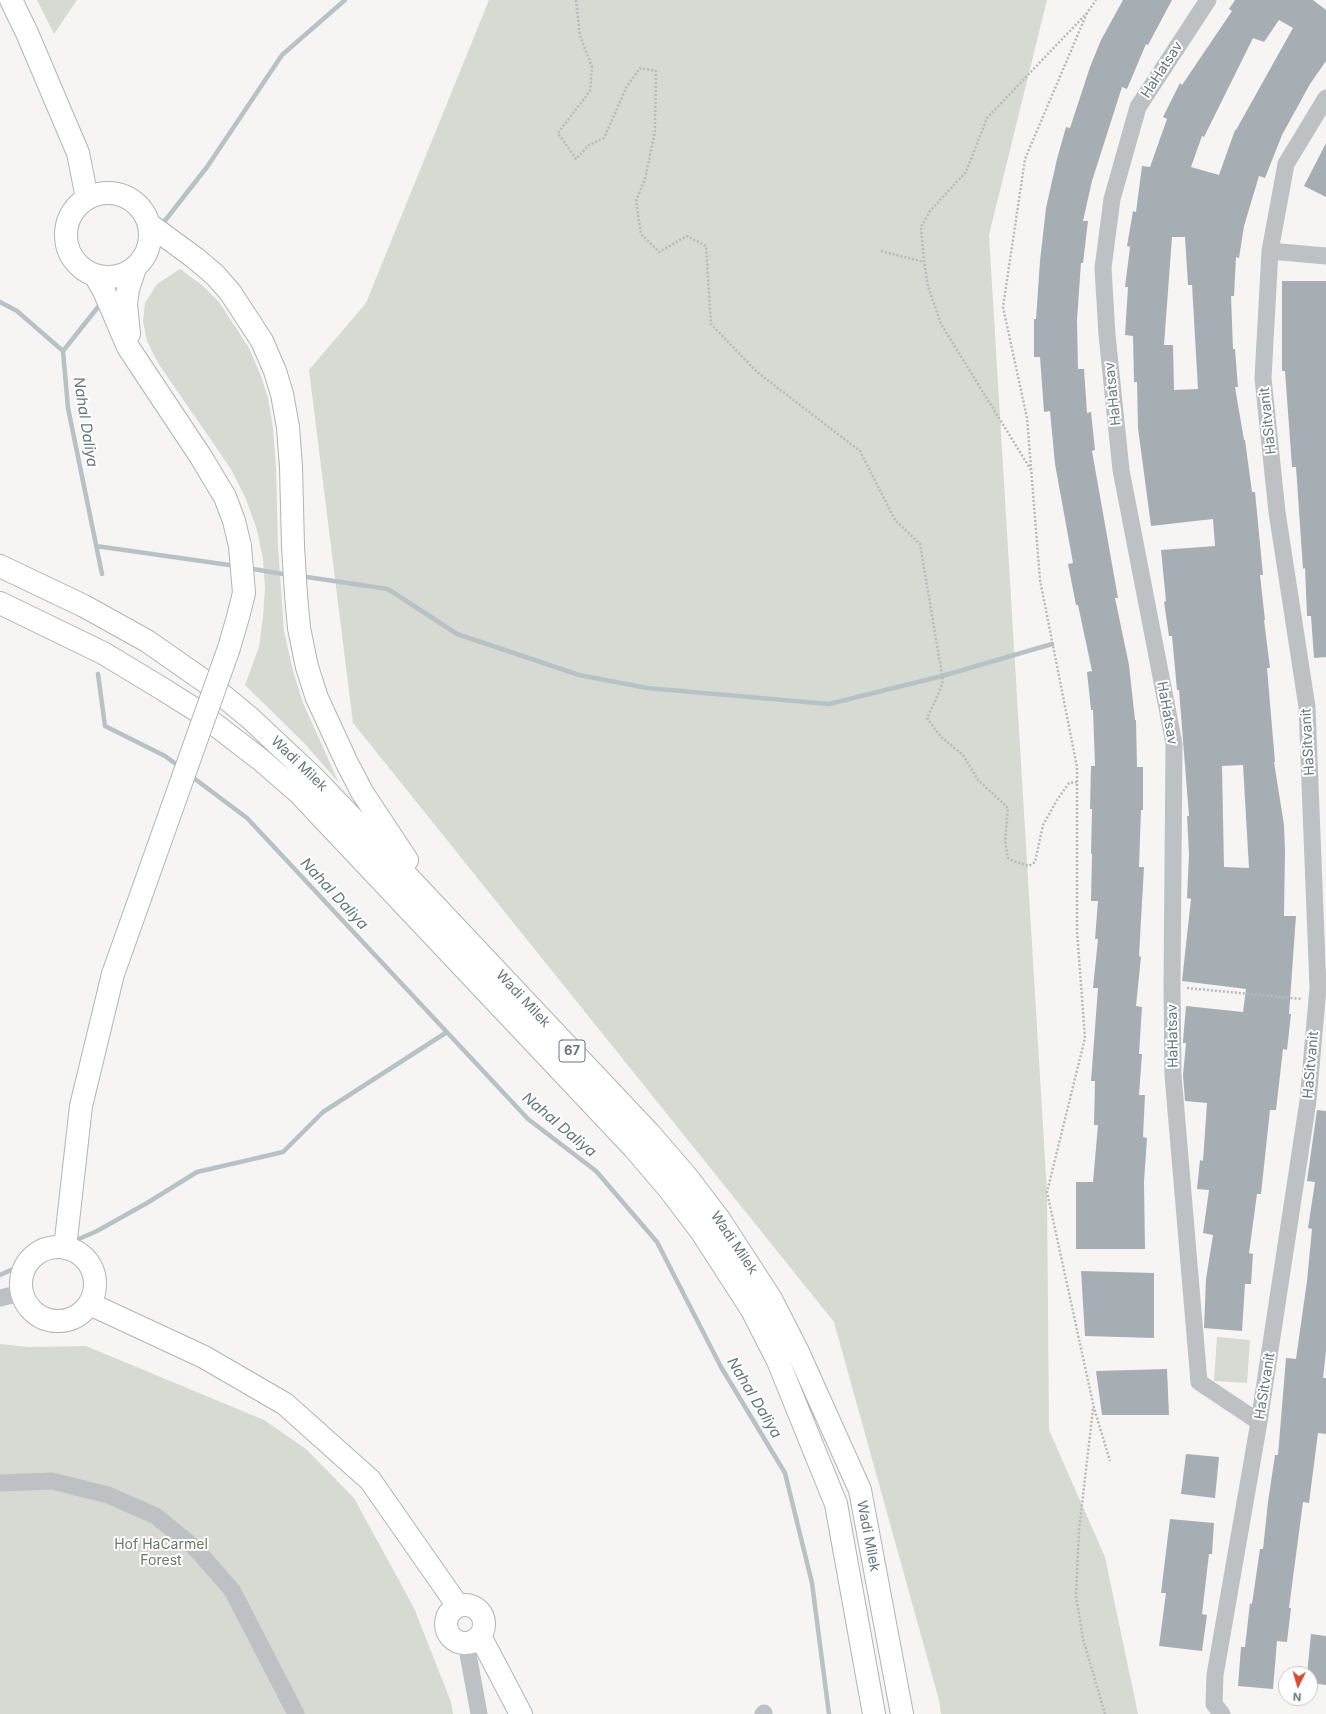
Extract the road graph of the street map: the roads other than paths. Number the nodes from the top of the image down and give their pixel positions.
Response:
1 (11, 0) edge
2 (1208, 0) edge
3 (1326, 98) edge
4 (78, 153) junction
5 (109, 192) junction
6 (87, 198) junction
7 (150, 225) junction
8 (1270, 251) junction
9 (1326, 256) edge
10 (135, 268) junction
11 (95, 275) junction
12 (141, 366) junction
13 (0, 566) edge
14 (0, 603) edge
15 (487, 962) junction
16 (64, 1248) junction
17 (21, 1293) junction
18 (0, 1298) edge
19 (90, 1304) junction
20 (1259, 1422) junction
21 (0, 1483) edge
22 (458, 1606) junction
23 (473, 1639) junction
24 (296, 1714) edge
25 (479, 1714) edge
26 (521, 1714) edge
27 (874, 1714) edge
28 (902, 1714) edge
29 (1222, 1714) edge

1 - 4 main road
2 - 20 street, HaHatsav
3 - 8 street
4 - 5 main road
4 - 6 main road
5 - 6 main road
5 - 7 main road
6 - 11 main road
7 - 10 main road
7 - 15 main road
8 - 9 street
8 - 20 street, HaSitvanit
10 - 11 main road
10 - 12 main road
11 - 12 main road
12 - 16 main road, bridge
13 - 15 main road, Wadi Milek / 67
14 - 27 main road, Wadi Milek / 67
15 - 28 main road, Wadi Milek / 67
16 - 17 main road
16 - 19 main road
17 - 18 street
17 - 19 main road
19 - 22 main road
20 - 29 street, HaSitvanit
21 - 24 street
22 - 23 main road
22 - 23 main road
23 - 25 street
23 - 26 main road

